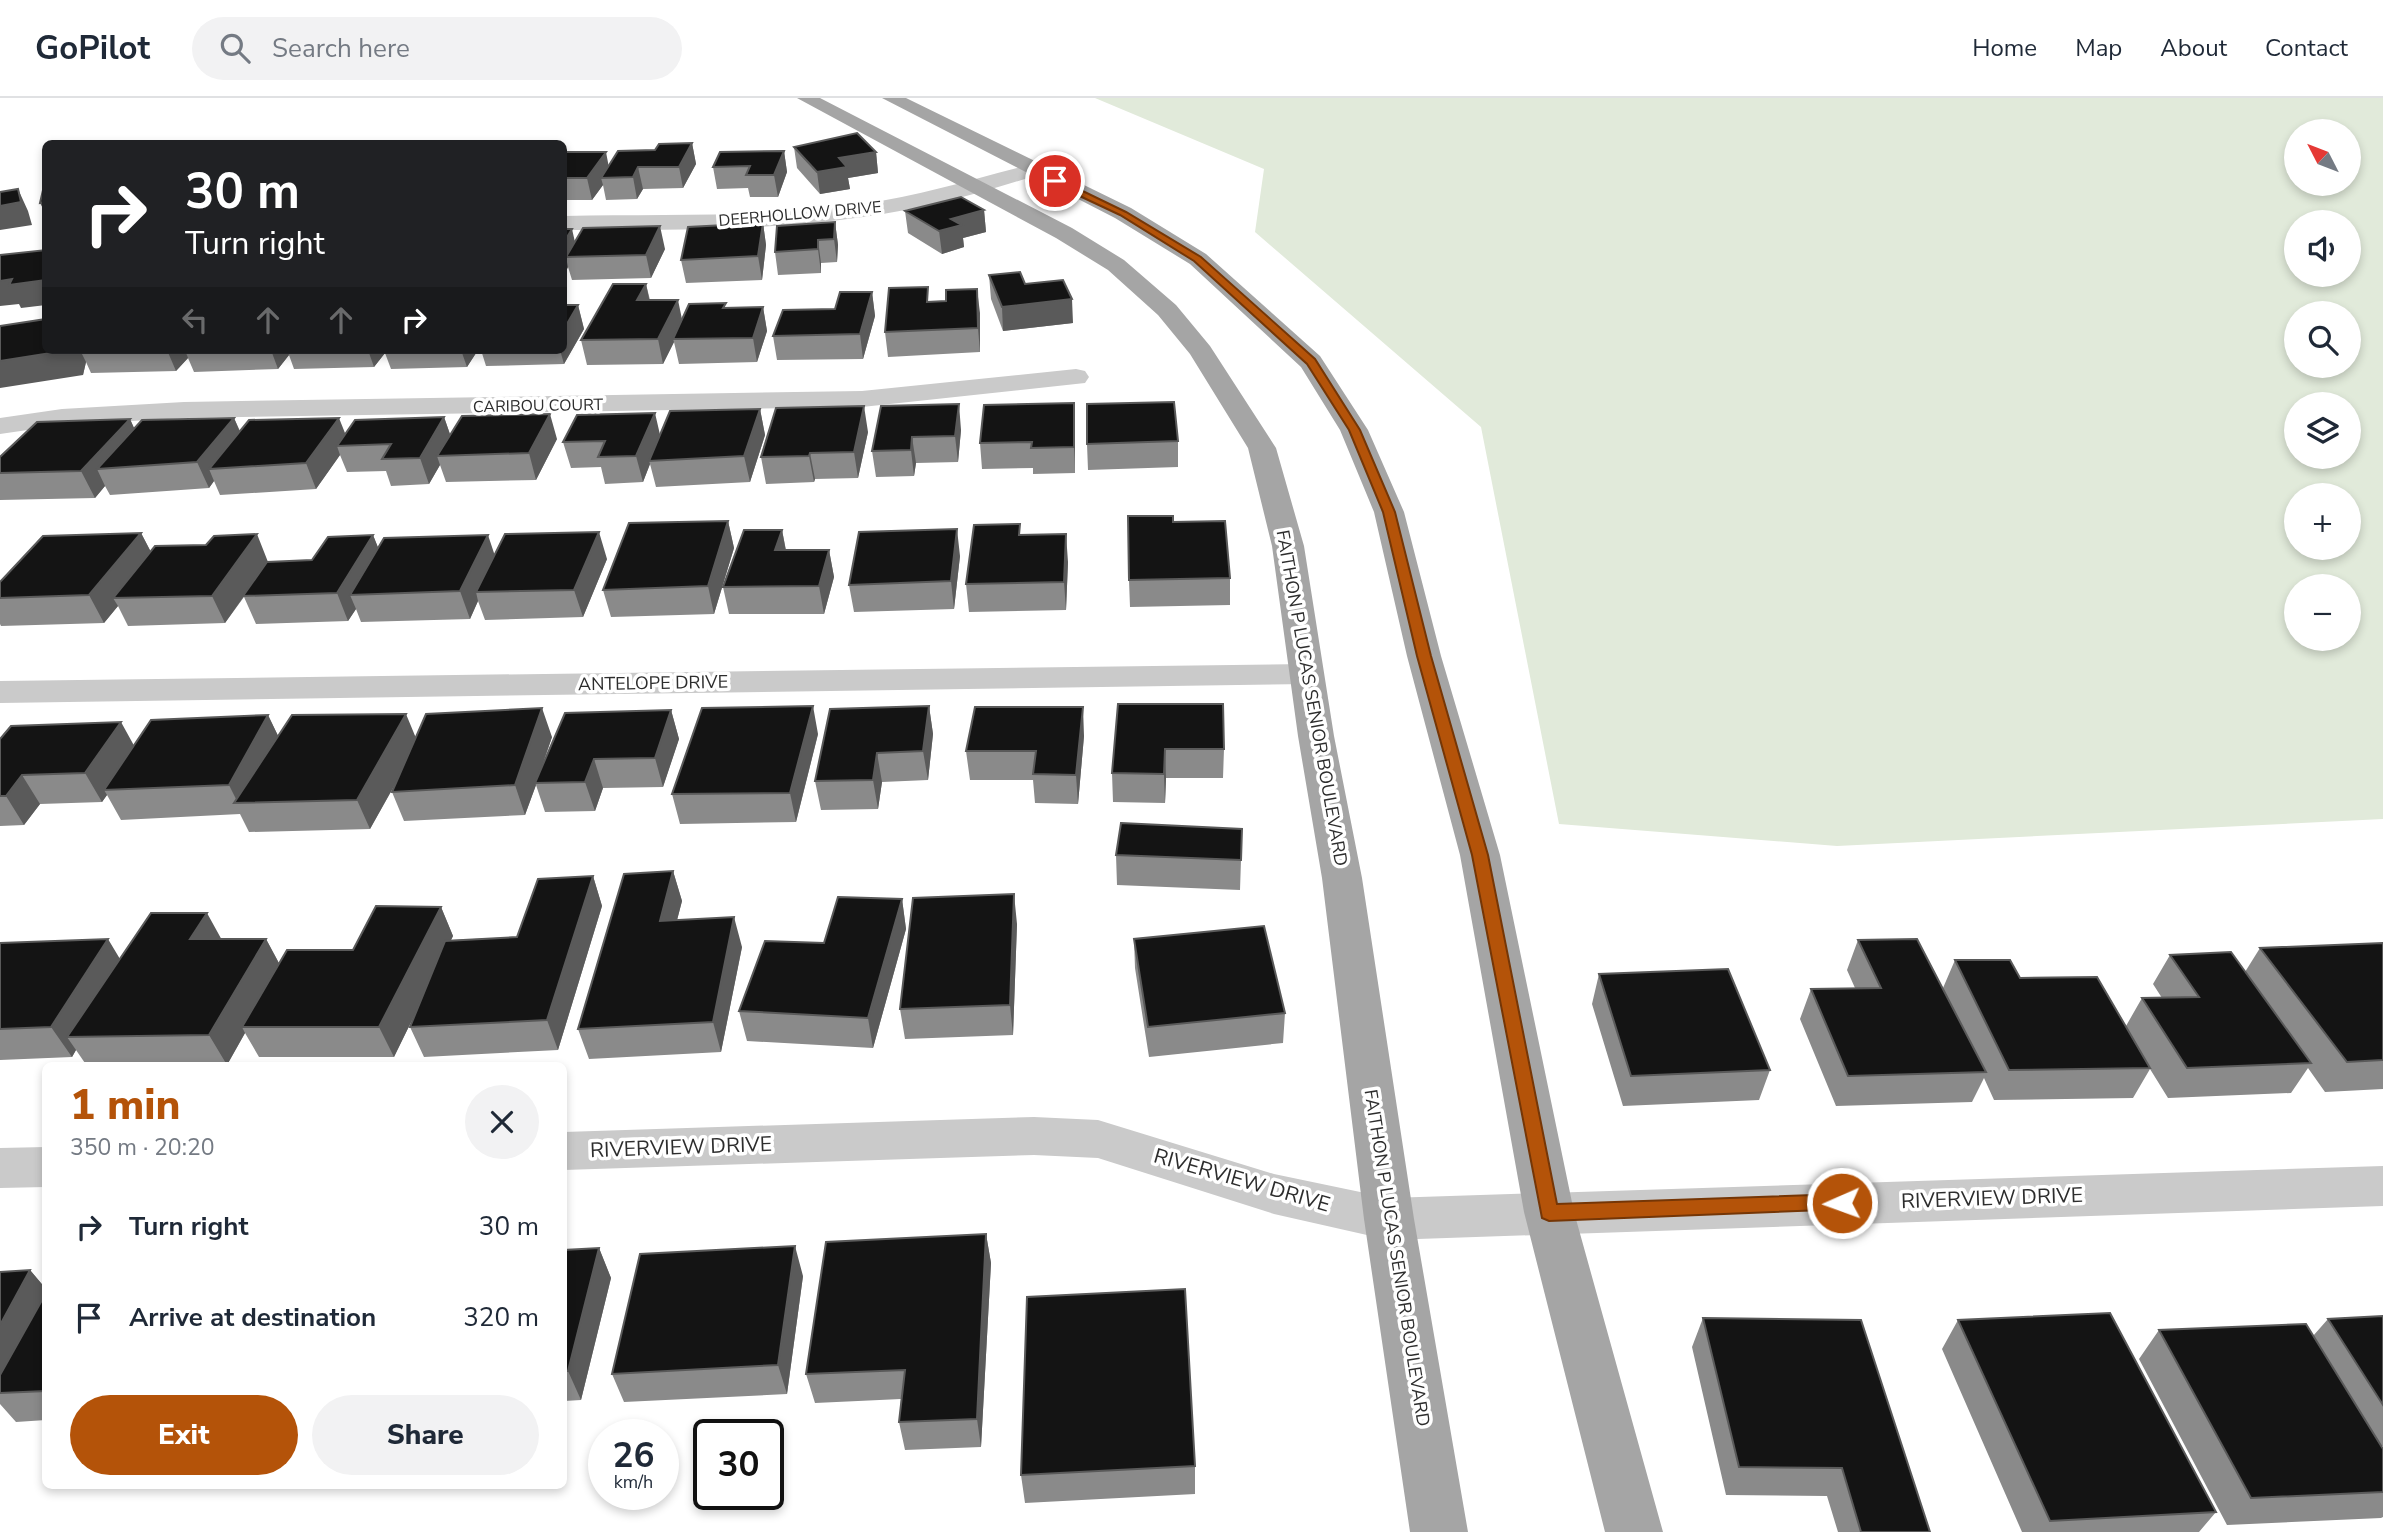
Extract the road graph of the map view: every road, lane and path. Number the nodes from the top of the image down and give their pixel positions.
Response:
1 (806, 98) edge
2 (891, 98) edge
3 (1032, 170) junction
4 (977, 187) junction
5 (567, 223) edge
6 (1076, 377) dead end
7 (0, 426) edge
8 (1307, 674) junction
9 (0, 692) edge
10 (567, 1151) edge
11 (42, 1167) edge
12 (0, 1168) edge
13 (2383, 1186) edge
14 (1549, 1212) junction
15 (1389, 1219) junction
16 (1439, 1532) edge
17 (1634, 1532) edge

1 - 4 main road, FAITHON P LUCAS SENIOR BOULEVARD
2 - 3 main road
3 - 4 street, DEERHOLLOW DRIVE
3 - 14 main road
4 - 5 street, DEERHOLLOW DRIVE
4 - 8 main road, FAITHON P LUCAS SENIOR BOULEVARD
6 - 7 street, CARIBOU COURT
8 - 9 street, ANTELOPE DRIVE
8 - 15 main road, FAITHON P LUCAS SENIOR BOULEVARD
10 - 15 street, RIVERVIEW DRIVE
11 - 12 street
13 - 14 street, RIVERVIEW DRIVE
14 - 15 street, RIVERVIEW DRIVE
14 - 17 main road
15 - 16 main road, FAITHON P LUCAS SENIOR BOULEVARD

